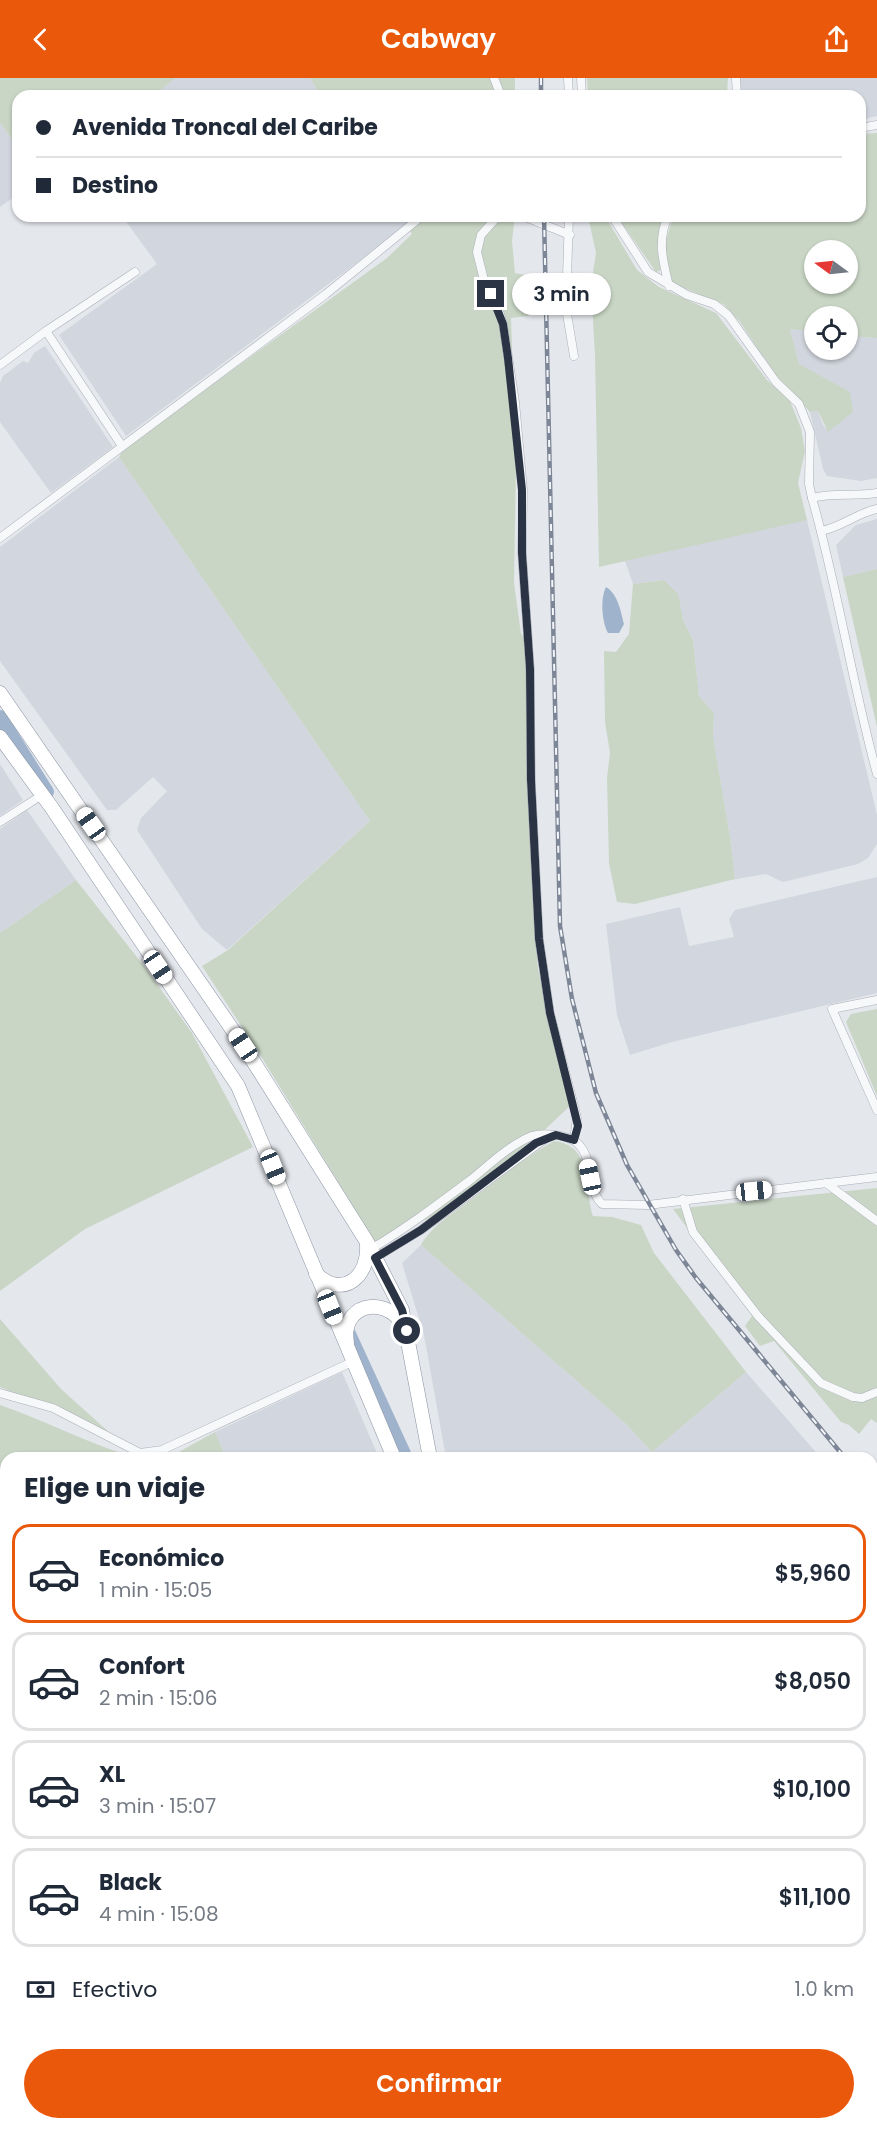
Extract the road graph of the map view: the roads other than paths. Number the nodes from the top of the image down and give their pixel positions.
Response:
1 (415, 222) edge
2 (493, 222) edge
3 (538, 222) edge
4 (569, 222) edge
5 (616, 222) edge
6 (665, 222) edge
7 (570, 235) junction
8 (135, 272) dead end
9 (669, 286) junction
10 (46, 331) junction
11 (573, 356) dead end
12 (0, 365) edge
13 (122, 446) junction
14 (877, 493) edge
15 (812, 498) junction
16 (877, 509) edge
17 (821, 531) junction
18 (0, 538) edge
19 (0, 693) edge
20 (0, 737) edge
21 (877, 774) edge
22 (42, 795) junction
23 (0, 822) edge
24 (877, 1000) edge
25 (877, 1110) edge
26 (574, 1140) junction
27 (877, 1177) edge
28 (826, 1183) junction
29 (683, 1199) junction
30 (877, 1221) edge
31 (371, 1250) junction
32 (316, 1274) junction
33 (407, 1331) junction
34 (352, 1362) junction
35 (877, 1392) edge
36 (0, 1394) edge
37 (138, 1452) edge
38 (147, 1452) edge
39 (391, 1452) edge
40 (429, 1452) edge

1 - 13 street
2 - 26 street
3 - 7 street
4 - 7 street
5 - 9 street
6 - 9 street
7 - 11 street
8 - 10 street
9 - 15 street
10 - 12 street
10 - 13 street
13 - 18 street
14 - 15 street
15 - 17 street
16 - 17 street
17 - 21 street
19 - 31 highway
20 - 22 highway
22 - 23 street
22 - 32 highway
24 - 25 street
26 - 29 street
26 - 31 street
27 - 28 street
28 - 29 street
28 - 30 street
29 - 35 street
31 - 32 highway
31 - 33 highway
32 - 34 highway
33 - 34 highway
33 - 40 highway
34 - 38 street
34 - 39 highway
36 - 37 street

